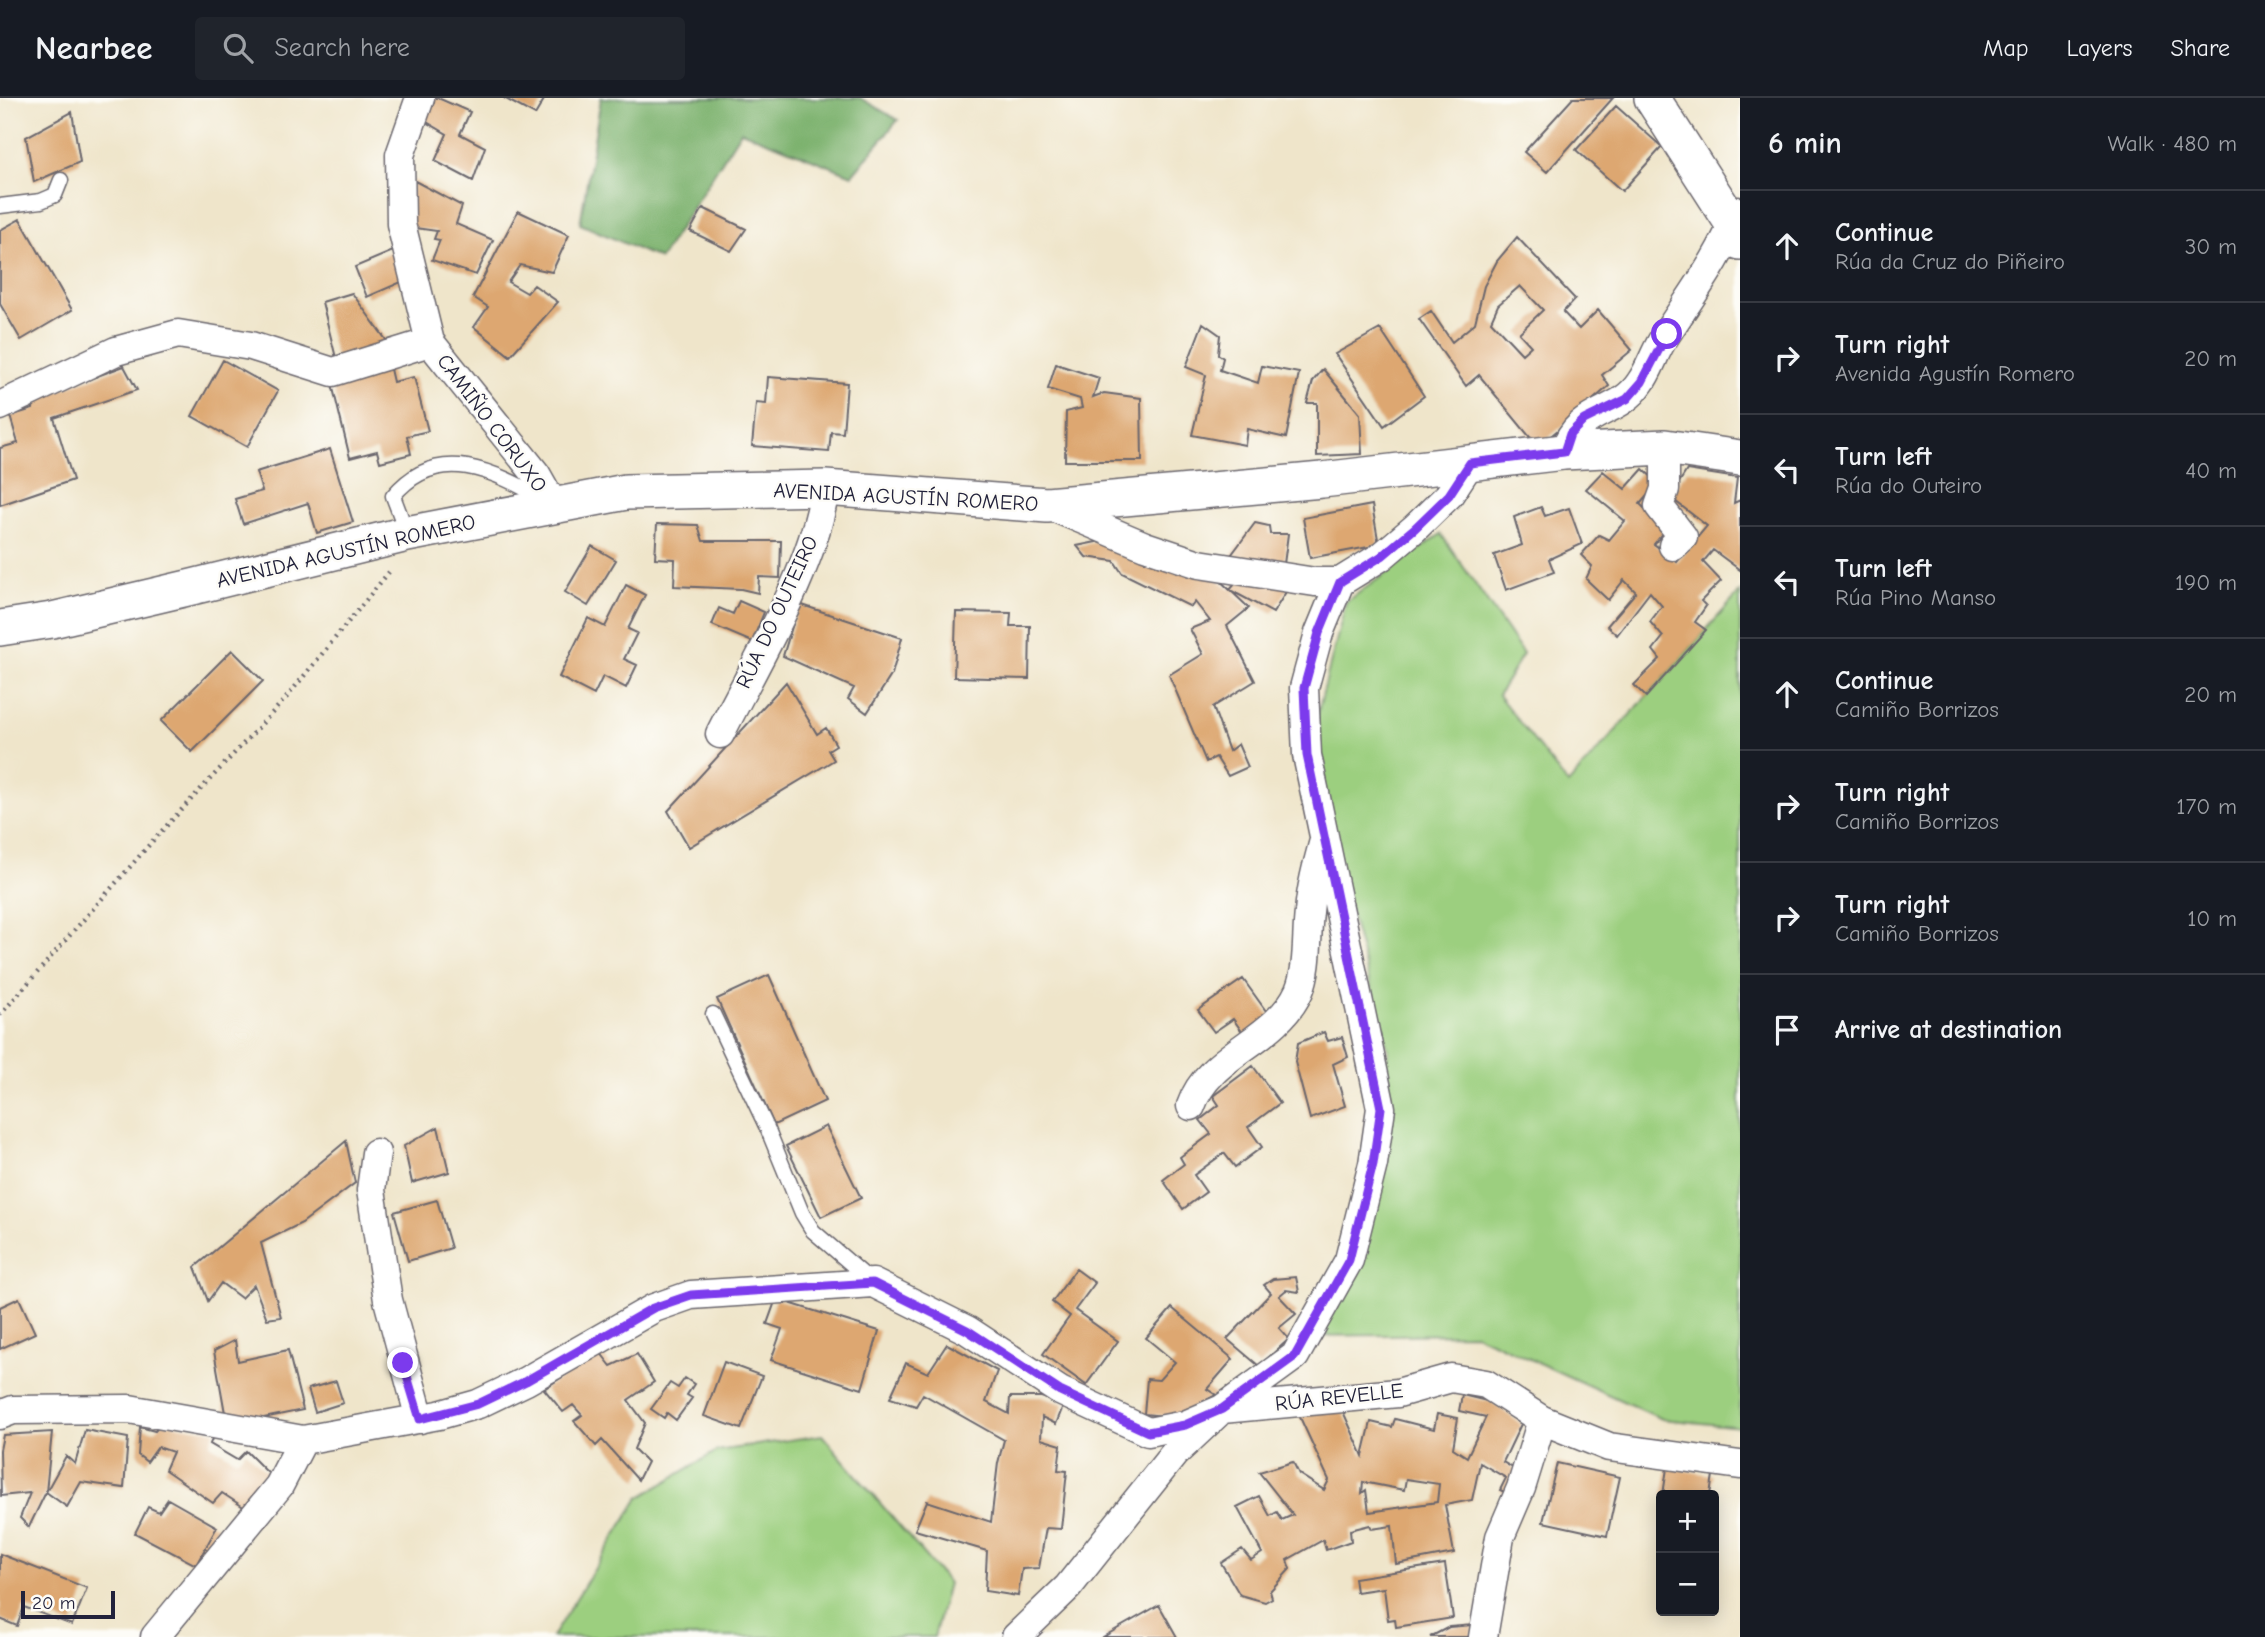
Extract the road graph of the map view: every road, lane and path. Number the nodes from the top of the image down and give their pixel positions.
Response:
1 (420, 98) edge
2 (1653, 98) edge
3 (61, 180) dead end
4 (0, 206) edge
5 (1738, 224) edge
6 (430, 342) junction
7 (0, 404) edge
8 (1665, 447) junction
9 (1564, 452) junction
10 (1740, 458) edge
11 (1470, 463) junction
12 (825, 488) junction
13 (553, 504) junction
14 (1047, 505) junction
15 (407, 534) junction
16 (1673, 546) dead end
17 (1340, 582) junction
18 (0, 628) edge
19 (720, 734) dead end
20 (1325, 838) junction
21 (713, 1014) dead end
22 (0, 1015) edge
23 (1191, 1106) dead end
24 (376, 1153) dead end
25 (873, 1283) junction
26 (1222, 1409) junction
27 (0, 1416) edge
28 (420, 1419) junction
29 (1542, 1420) junction
30 (303, 1440) junction
31 (1740, 1465) edge
32 (155, 1637) edge
33 (1016, 1637) edge
34 (1483, 1637) edge

1 - 6 street, CAMIÑO CORUXO
2 - 5 street
3 - 4 lane
5 - 9 street
6 - 7 street
6 - 13 street, CAMIÑO CORUXO
8 - 9 street, AVENIDA AGUSTÍN ROMERO
8 - 10 street, AVENIDA AGUSTÍN ROMERO
8 - 16 street
9 - 11 street, AVENIDA AGUSTÍN ROMERO
11 - 14 street, AVENIDA AGUSTÍN ROMERO
11 - 17 street
12 - 13 street, AVENIDA AGUSTÍN ROMERO
12 - 14 street, AVENIDA AGUSTÍN ROMERO
12 - 19 street, RÚA DO OUTEIRO
13 - 15 street, AVENIDA AGUSTÍN ROMERO
13 - 15 lane
14 - 17 street
15 - 18 street, AVENIDA AGUSTÍN ROMERO
15 - 22 path
17 - 20 street
20 - 23 street
20 - 26 street
21 - 25 lane
24 - 28 street
25 - 26 street
25 - 28 street
26 - 29 street, RÚA REVELLE
26 - 33 street
27 - 30 street
28 - 30 street
29 - 31 street, RÚA REVELLE
29 - 34 street
30 - 32 street

